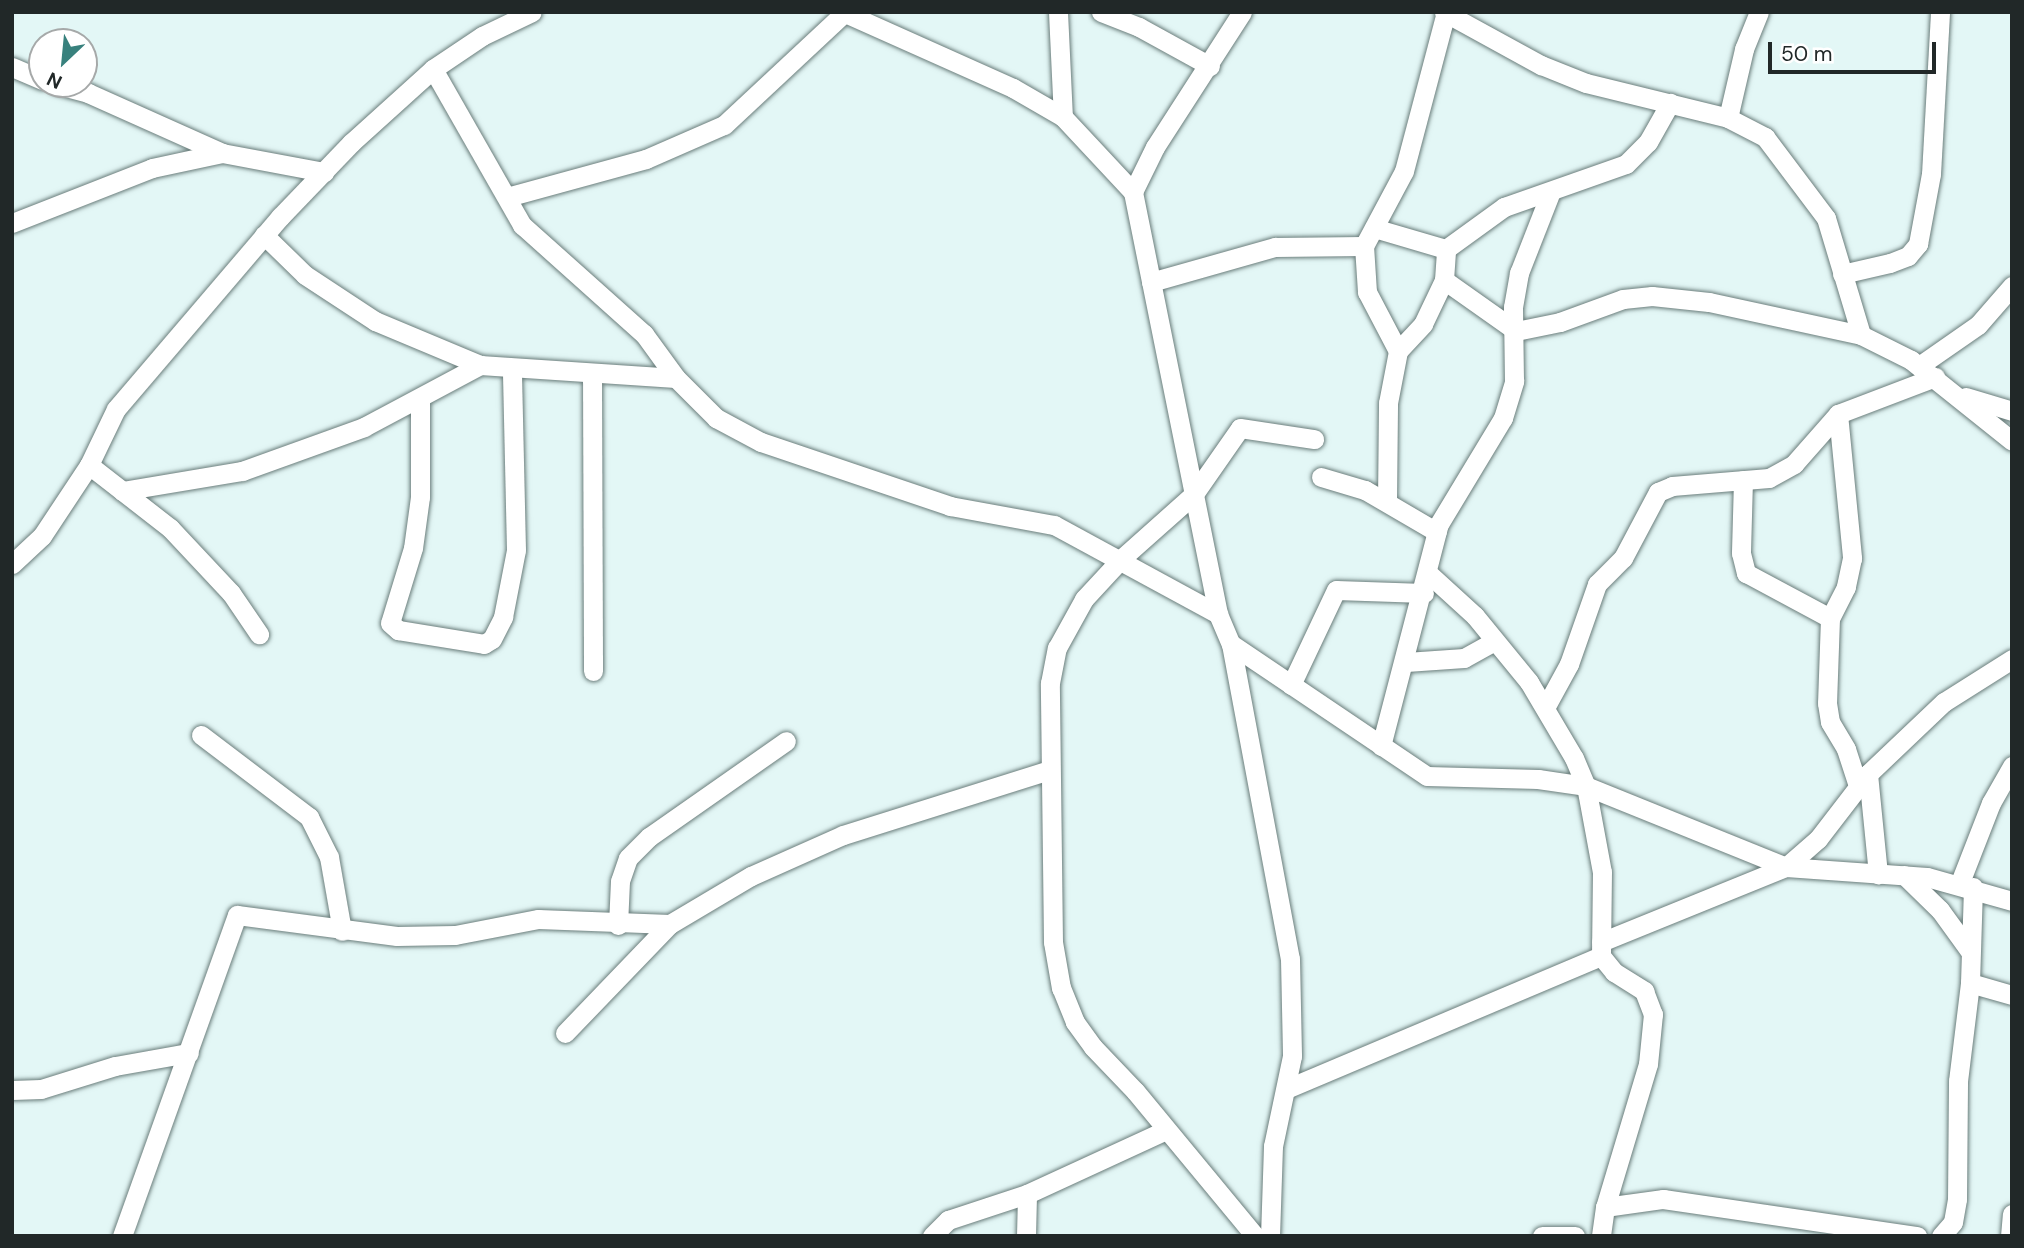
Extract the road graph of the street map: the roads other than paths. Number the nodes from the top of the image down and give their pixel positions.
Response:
1 (532, 12) edge
2 (1058, 12) edge
3 (1101, 12) edge
4 (1242, 12) edge
5 (1759, 12) edge
6 (1940, 12) edge
7 (844, 13) edge
8 (1445, 13) edge
9 (1143, 19) edge
10 (1210, 66) junction
11 (433, 69) junction
12 (98, 97) edge
13 (1670, 103) junction
14 (1063, 117) junction
15 (1728, 118) junction
16 (222, 153) junction
17 (324, 172) junction
18 (1133, 192) junction
19 (1549, 194) junction
20 (507, 197) junction
21 (12, 223) edge
22 (1374, 228) junction
23 (264, 236) junction
24 (1363, 246) junction
25 (1446, 249) junction
26 (1842, 274) junction
27 (1444, 280) junction
28 (1151, 282) junction
29 (2012, 286) edge
30 (1516, 331) junction
31 (1861, 335) junction
32 (1398, 351) junction
33 (480, 365) junction
34 (512, 369) junction
35 (1927, 372) junction
36 (592, 373) junction
37 (676, 378) junction
38 (1957, 395) junction
39 (420, 400) junction
40 (2012, 411) edge
41 (1838, 414) junction
42 (1314, 439) dead end
43 (2012, 441) edge
44 (89, 465) junction
45 (1321, 477) dead end
46 (1743, 480) junction
47 (122, 491) junction
48 (1194, 494) junction
49 (1387, 502) junction
50 (1437, 532) junction
51 (1121, 559) junction
52 (12, 564) edge
53 (1427, 584) junction
54 (1218, 614) junction
55 (1830, 618) junction
56 (259, 634) dead end
57 (1495, 641) junction
58 (1231, 644) junction
59 (2012, 659) edge
60 (1406, 662) junction
61 (593, 671) dead end
62 (1291, 685) junction
63 (1545, 708) junction
64 (201, 735) dead end
65 (786, 741) dead end
66 (1381, 746) junction
67 (2012, 766) edge
68 (1049, 770) junction
69 (1863, 780) junction
70 (1586, 786) junction
71 (1786, 867) junction
72 (1878, 875) junction
73 (1904, 875) junction
74 (1966, 886) junction
75 (2012, 901) edge
76 (670, 924) junction
77 (618, 925) junction
78 (342, 931) junction
79 (1601, 949) junction
80 (1970, 951) junction
81 (1970, 983) junction
82 (2012, 995) edge
83 (565, 1033) dead end
84 (189, 1053) junction
85 (1286, 1089) junction
86 (12, 1090) edge
87 (1164, 1131) junction
88 (1027, 1194) junction
89 (1605, 1207) junction
90 (2012, 1213) edge
91 (122, 1236) edge
92 (932, 1236) edge
93 (1026, 1236) edge
94 (1255, 1236) edge
95 (1270, 1236) edge
96 (1542, 1236) edge
97 (1575, 1236) edge
98 (1601, 1236) edge
99 (1917, 1236) edge
100 (1941, 1236) edge
101 (2010, 1236) edge

1 - 11 street
2 - 14 street
3 - 9 street
4 - 10 street
5 - 15 street
6 - 26 street
7 - 14 street
7 - 20 street
8 - 13 street
8 - 22 street
9 - 10 street
10 - 18 street
11 - 17 street
11 - 20 street
12 - 16 street
13 - 15 street
13 - 19 street
14 - 18 street
15 - 26 street
16 - 17 street
16 - 21 street
17 - 23 street
18 - 28 street
19 - 25 street
19 - 30 street
20 - 37 street
22 - 24 street
22 - 25 street
23 - 33 street
23 - 44 street
24 - 28 street
24 - 32 street
25 - 27 street
26 - 31 street
27 - 30 street
27 - 32 street
28 - 48 street
29 - 35 street
30 - 31 street
30 - 50 street
31 - 35 street
32 - 49 street
33 - 34 street
33 - 39 street
34 - 36 street
34 - 39 street
35 - 38 street
35 - 41 street
36 - 37 street
36 - 61 street
37 - 51 street
38 - 40 street
38 - 43 street
39 - 47 street
41 - 46 street
41 - 55 street
42 - 48 street
44 - 47 street
44 - 52 street
45 - 49 street
46 - 55 street
46 - 63 street
47 - 56 street
48 - 51 street
48 - 54 street
49 - 50 street
50 - 53 street
51 - 54 street
51 - 68 street
53 - 57 street
53 - 60 street
53 - 62 street
54 - 58 street
55 - 69 street
57 - 60 street
57 - 63 street
58 - 62 street
58 - 85 street
59 - 69 street
60 - 66 street
62 - 66 street
63 - 70 street
64 - 78 street
65 - 77 street
66 - 70 street
67 - 74 street
68 - 76 street
68 - 87 street
69 - 71 street
69 - 72 street
70 - 71 street
70 - 79 street
71 - 72 street
71 - 79 street
72 - 73 street
73 - 74 street
73 - 80 street
74 - 75 street
74 - 80 street
76 - 77 street
76 - 83 street
77 - 78 street
78 - 84 street
79 - 85 street
79 - 89 street
80 - 81 street
81 - 82 street
81 - 100 street
84 - 86 street
84 - 91 street
85 - 95 street
87 - 88 street
87 - 94 street
88 - 92 street
88 - 93 street
89 - 98 street
89 - 99 street
90 - 101 street
96 - 97 street

